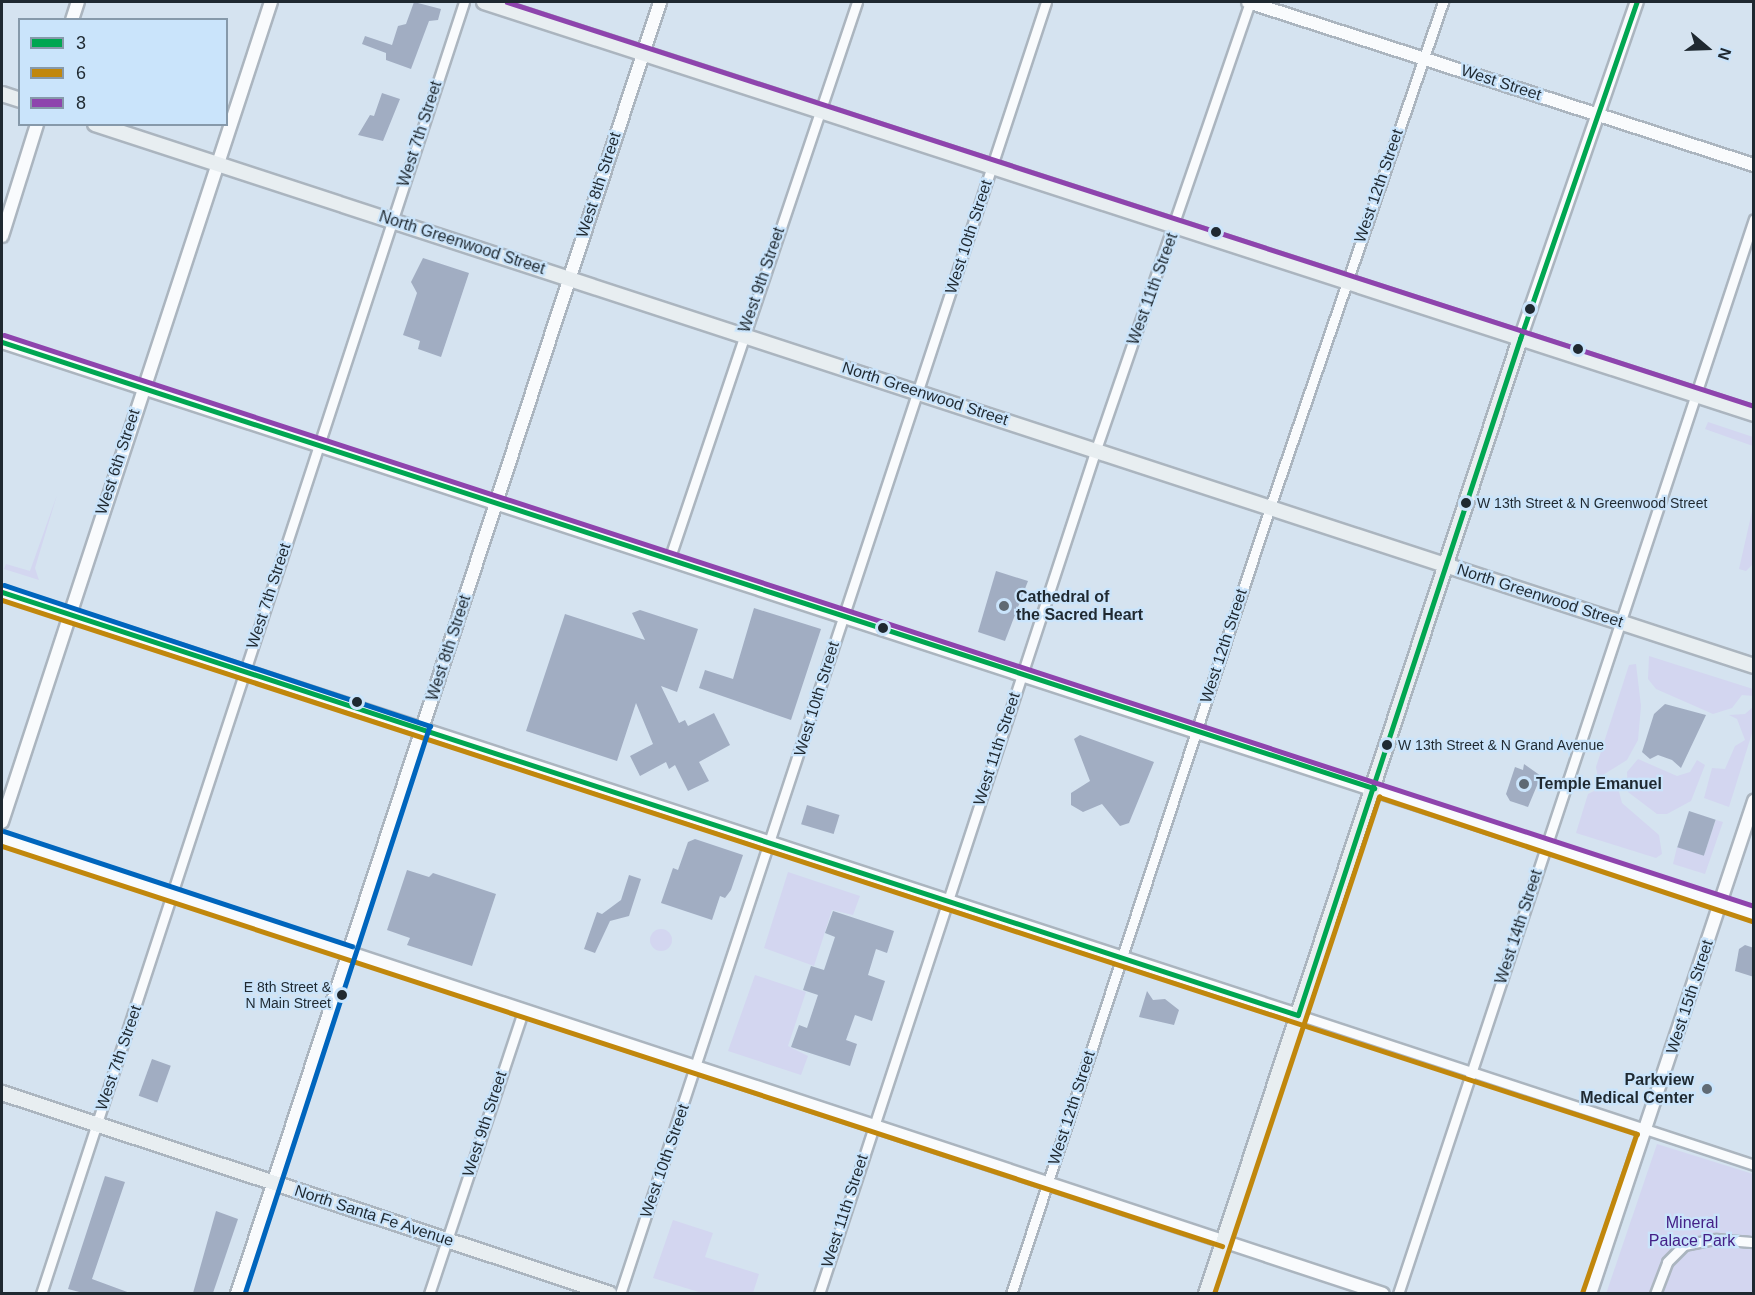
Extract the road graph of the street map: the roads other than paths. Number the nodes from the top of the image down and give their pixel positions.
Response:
1 (78, 2) edge
2 (271, 2) edge
3 (464, 2) edge
4 (484, 2) edge
5 (660, 2) edge
6 (857, 2) edge
7 (1046, 2) edge
8 (1249, 2) edge
9 (1443, 2) edge
10 (1637, 2) edge
11 (73, 18) edge
12 (642, 54) junction
13 (1423, 58) junction
14 (2, 94) edge
15 (18, 99) edge
16 (818, 112) junction
17 (1598, 114) junction
18 (36, 126) edge
19 (101, 126) edge
20 (218, 164) junction
21 (1754, 165) edge
22 (992, 167) junction
23 (1754, 219) edge
24 (392, 221) junction
25 (1174, 228) junction
26 (2, 236) edge
27 (569, 278) junction
28 (1346, 283) junction
29 (743, 334) junction
30 (1520, 339) junction
31 (2, 342) edge
32 (142, 390) junction
33 (919, 392) junction
34 (1692, 394) junction
35 (1754, 414) edge
36 (318, 448) junction
37 (1095, 450) junction
38 (496, 503) junction
39 (1270, 507) junction
40 (669, 560) junction
41 (1446, 565) junction
42 (2, 592) edge
43 (68, 615) junction
44 (844, 615) junction
45 (1620, 622) junction
46 (1754, 666) edge
47 (244, 673) junction
48 (1022, 673) junction
49 (423, 729) junction
50 (1196, 732) junction
51 (1374, 788) junction
52 (1754, 801) edge
53 (2, 822) edge
54 (2, 838) edge
55 (772, 842) junction
56 (1546, 845) junction
57 (171, 896) junction
58 (948, 900) junction
59 (1721, 903) junction
60 (1754, 914) edge
61 (350, 953) junction
62 (1121, 956) junction
63 (524, 1009) junction
64 (1298, 1015) junction
65 (697, 1066) junction
66 (1471, 1072) junction
67 (2, 1093) edge
68 (873, 1124) junction
69 (96, 1125) junction
70 (1647, 1129) junction
71 (1754, 1164) edge
72 (1049, 1182) junction
73 (274, 1184) junction
74 (447, 1239) junction
75 (1224, 1239) junction
76 (1754, 1242) edge
77 (41, 1293) edge
78 (237, 1293) edge
79 (429, 1293) edge
80 (610, 1293) edge
81 (620, 1293) edge
82 (819, 1293) edge
83 (1011, 1293) edge
84 (1206, 1293) edge
85 (1383, 1293) edge
86 (1398, 1293) edge
87 (1590, 1293) edge
88 (1656, 1293) edge

1 - 11 street
2 - 20 street, West 6th Street
3 - 24 street, West 7th Street
4 - 12 main road
5 - 12 street, West 8th Street
6 - 16 street, West 9th Street
7 - 22 street, West 10th Street
8 - 13 street, West Street
8 - 25 street, West 11th Street
9 - 13 street, West 12th Street
10 - 17 street
12 - 16 main road
12 - 27 street, West 8th Street
13 - 17 street, West Street
13 - 28 street, West 12th Street
14 - 15 main road
16 - 22 main road
16 - 29 street, West 9th Street
17 - 21 street, West Street
17 - 30 street
18 - 26 street
19 - 20 main road, North Greenwood Street
20 - 24 main road, North Greenwood Street
20 - 32 street, West 6th Street
22 - 25 main road
22 - 33 street, West 10th Street
23 - 34 street, West 14th Street
24 - 27 main road, North Greenwood Street
24 - 36 street, West 7th Street
25 - 28 main road
25 - 37 street, West 11th Street
27 - 29 main road, North Greenwood Street
27 - 38 street, West 8th Street
28 - 30 main road
28 - 39 street, West 12th Street
29 - 33 main road, North Greenwood Street
29 - 40 street, West 9th Street
30 - 34 main road
30 - 41 main road
31 - 32 street
32 - 36 street
32 - 43 street, West 6th Street
33 - 37 main road, North Greenwood Street
33 - 44 street, West 10th Street
34 - 35 main road
34 - 45 street, West 14th Street
36 - 38 street
36 - 47 street, West 7th Street
37 - 39 main road, North Greenwood Street
37 - 48 street, West 11th Street
38 - 40 street
38 - 49 street, West 8th Street
39 - 41 main road, North Greenwood Street
39 - 50 street, West 12th Street
40 - 44 street
41 - 45 main road, North Greenwood Street
41 - 51 main road
42 - 43 street
43 - 47 street
43 - 53 street, West 6th Street
44 - 48 street
44 - 55 street, West 10th Street
45 - 46 main road, North Greenwood Street
45 - 56 street, West 14th Street
47 - 49 street
47 - 57 street, West 7th Street
48 - 50 street
48 - 58 street, West 11th Street
49 - 55 street
49 - 61 street, West 8th Street
50 - 51 street
50 - 62 street, West 12th Street
51 - 56 street
51 - 64 main road
52 - 59 street, West 15th Street
54 - 57 street
55 - 58 street
55 - 65 street, West 10th Street
56 - 59 street
56 - 66 street, West 14th Street
57 - 61 street
57 - 69 street, West 7th Street
58 - 62 street
58 - 68 street, West 11th Street
59 - 60 street
59 - 70 street, West 15th Street
61 - 63 street
61 - 73 street, West 8th Street
62 - 64 street
62 - 72 street, West 12th Street
63 - 65 street
63 - 74 street, West 9th Street
64 - 66 street
64 - 75 main road
65 - 68 street
65 - 81 street, West 10th Street
66 - 70 street
66 - 86 street, West 14th Street
67 - 69 main road, North Santa Fe Avenue
68 - 72 street
68 - 82 street, West 11th Street
69 - 73 main road, North Santa Fe Avenue
69 - 77 street, West 7th Street
70 - 71 street
70 - 87 street, West 15th Street
72 - 75 street
72 - 83 street, West 12th Street
73 - 74 main road, North Santa Fe Avenue
73 - 78 street, West 8th Street
74 - 79 street, West 9th Street
74 - 80 main road, North Santa Fe Avenue
75 - 84 main road
75 - 85 street
76 - 88 street

